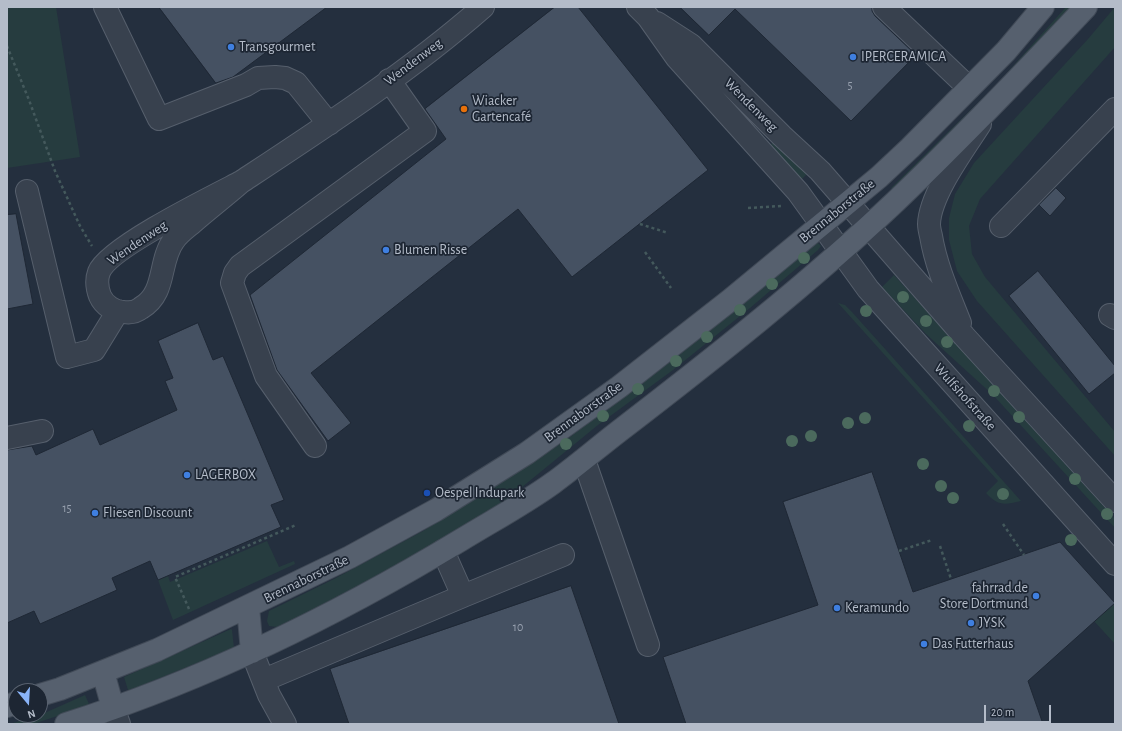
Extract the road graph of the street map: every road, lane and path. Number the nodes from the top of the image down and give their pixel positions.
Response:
1 (105, 7) edge
2 (884, 7) edge
3 (1043, 7) edge
4 (1086, 7) edge
5 (479, 8) edge
6 (643, 12) edge
7 (7, 46) edge
8 (389, 80) junction
9 (969, 88) junction
10 (1115, 109) edge
11 (989, 110) junction
12 (328, 124) junction
13 (241, 182) junction
14 (27, 191) dead end
15 (847, 202) junction
16 (779, 207) dead end
17 (748, 208) dead end
18 (640, 224) dead end
19 (821, 224) junction
20 (868, 226) junction
21 (1001, 226) dead end
22 (668, 233) dead end
23 (841, 251) junction
24 (645, 252) dead end
25 (110, 259) junction
26 (671, 288) dead end
27 (118, 311) junction
28 (964, 336) junction
29 (42, 430) dead end
30 (7, 438) edge
31 (316, 446) dead end
32 (584, 460) junction
33 (1115, 501) edge
34 (296, 524) dead end
35 (1003, 524) dead end
36 (932, 540) dead end
37 (940, 546) dead end
38 (443, 551) junction
39 (899, 551) dead end
40 (563, 555) dead end
41 (1024, 555) dead end
42 (1115, 564) edge
43 (951, 579) dead end
44 (463, 596) junction
45 (248, 607) junction
46 (189, 610) dead end
47 (648, 645) dead end
48 (252, 652) junction
49 (103, 672) junction
50 (264, 680) junction
51 (48, 692) edge
52 (116, 716) edge
53 (66, 724) edge
54 (285, 724) edge

1 - 12 street
2 - 9 street
3 - 9 main road, Brennaborstraße
4 - 11 main road
5 - 8 street, Wendenweg
6 - 15 street, Wendenweg
6 - 19 street, Wendenweg
7 - 25 path
8 - 12 street, Wendenweg
8 - 31 street
9 - 15 main road, Brennaborstraße
10 - 21 street
11 - 20 main road
11 - 28 street
12 - 13 street, Wendenweg
13 - 25 street, Wendenweg
13 - 27 street, Wendenweg
14 - 27 street
15 - 19 main road, Brennaborstraße
15 - 20 street
16 - 17 path
18 - 22 path
19 - 23 street, Wulfshofstraße
19 - 45 main road, Brennaborstraße
20 - 23 main road
20 - 28 street
23 - 32 main road
23 - 42 street, Wulfshofstraße
24 - 26 path
25 - 27 street, Wendenweg
28 - 33 street
29 - 30 street
32 - 38 main road
32 - 47 street
34 - 46 path
35 - 41 path
36 - 39 path
37 - 43 path
38 - 44 street
38 - 48 main road
40 - 44 street
44 - 50 street
45 - 48 main road
45 - 49 main road, Brennaborstraße
48 - 50 street
48 - 52 main road
49 - 51 main road, Brennaborstraße
49 - 52 main road
50 - 54 street
52 - 53 main road

